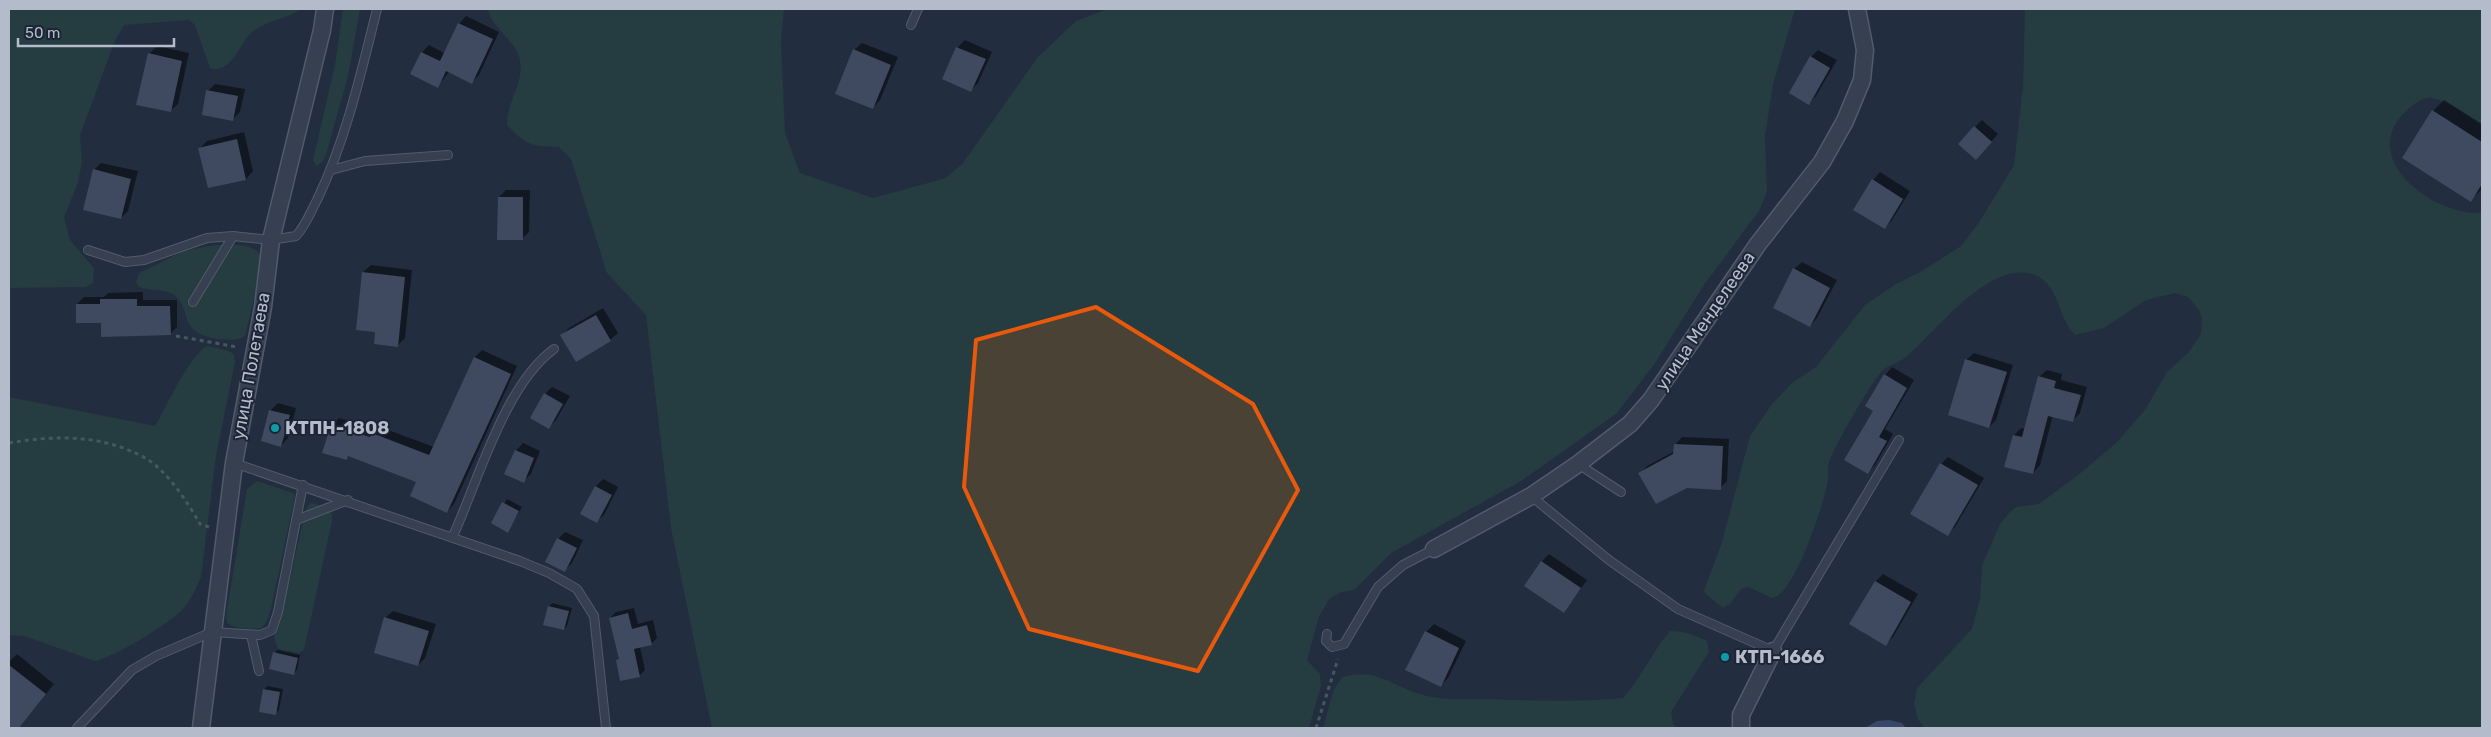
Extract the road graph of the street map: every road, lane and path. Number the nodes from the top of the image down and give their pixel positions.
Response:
1 (325, 9) edge
2 (377, 9) edge
3 (918, 9) edge
4 (1856, 9) edge
5 (911, 25) dead end
6 (448, 155) dead end
7 (331, 170) junction
8 (233, 236) junction
9 (271, 240) junction
10 (88, 250) dead end
11 (193, 302) dead end
12 (176, 336) dead end
13 (238, 348) dead end
14 (554, 349) dead end
15 (1899, 440) dead end
16 (9, 444) edge
17 (234, 463) junction
18 (1578, 464) junction
19 (303, 485) junction
20 (1622, 492) dead end
21 (1531, 496) junction
22 (348, 500) junction
23 (296, 520) junction
24 (226, 532) junction
25 (453, 536) junction
26 (1434, 549) joint
27 (212, 632) junction
28 (1327, 634) dead end
29 (250, 635) junction
30 (1344, 644) junction
31 (1773, 651) junction
32 (259, 671) dead end
33 (77, 728) edge
34 (201, 728) edge
35 (606, 728) edge
36 (1316, 728) edge
37 (1741, 728) edge

1 - 9 street, улица Полетаева
2 - 7 lane
3 - 5 lane
4 - 18 street, улица Менделеева
6 - 7 lane
7 - 9 lane
8 - 9 lane
8 - 10 lane
8 - 11 lane
9 - 17 street, улица Полетаева
12 - 13 path
14 - 25 lane
15 - 31 lane
16 - 24 path
17 - 19 lane
17 - 24 street, улица Полетаева
18 - 20 lane
18 - 21 street, улица Менделеева
19 - 22 lane
19 - 23 lane
21 - 26 street, улица Менделеева
21 - 31 lane
22 - 23 lane
22 - 25 lane
23 - 29 lane
24 - 27 street, улица Полетаева
25 - 35 lane
26 - 30 lane
27 - 29 lane
27 - 33 lane
27 - 34 street, улица Полетаева
28 - 30 lane
29 - 32 lane
30 - 36 path
31 - 37 street

